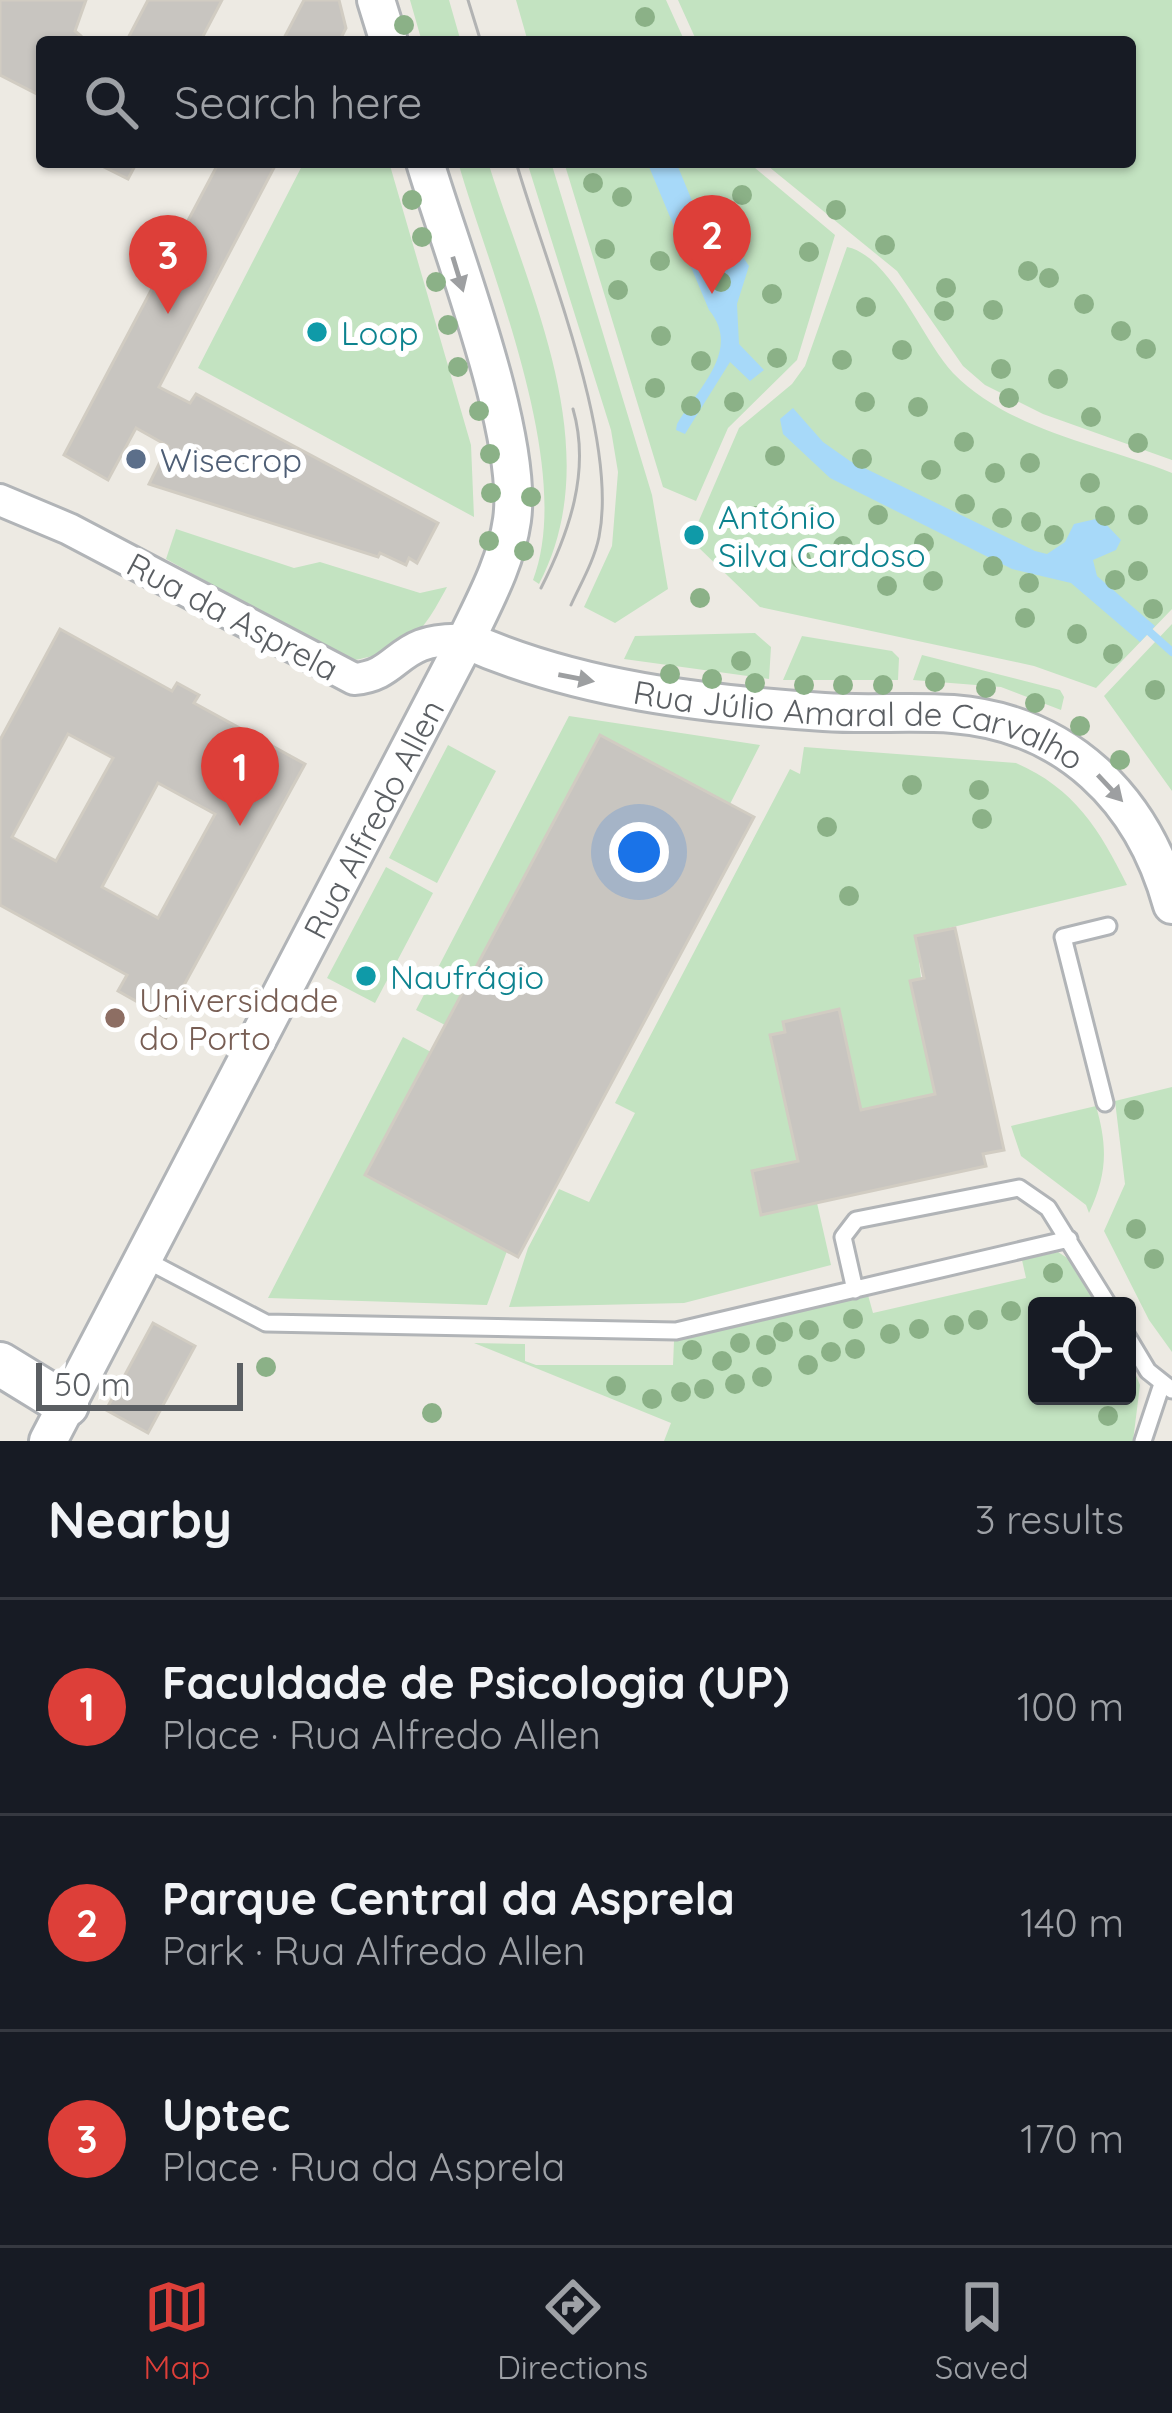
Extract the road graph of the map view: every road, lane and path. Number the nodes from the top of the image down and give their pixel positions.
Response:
1 (376, 0) edge
2 (386, 36) edge
3 (426, 168) edge
4 (0, 500) edge
5 (466, 640) junction
6 (1172, 905) edge
7 (1108, 926) dead end
8 (1105, 1103) dead end
9 (1069, 1239) junction
10 (143, 1258) junction
11 (855, 1291) junction
12 (1104, 1297) edge
13 (1136, 1347) edge
14 (0, 1364) edge
15 (1167, 1387) edge
16 (58, 1423) edge
17 (1143, 1441) edge

1 - 2 street
3 -> 5 street, Rua Alfredo Allen
4 - 5 street, Rua da Asprela
5 -> 6 street, Rua Júlio Amaral de Carvalho
5 - 10 street, Rua Alfredo Allen
7 - 8 lane
9 - 11 lane
9 - 11 lane
9 - 12 lane
10 - 11 lane
10 - 16 street, Rua Alfredo Allen
13 - 15 lane
14 - 16 main road
15 - 17 lane

